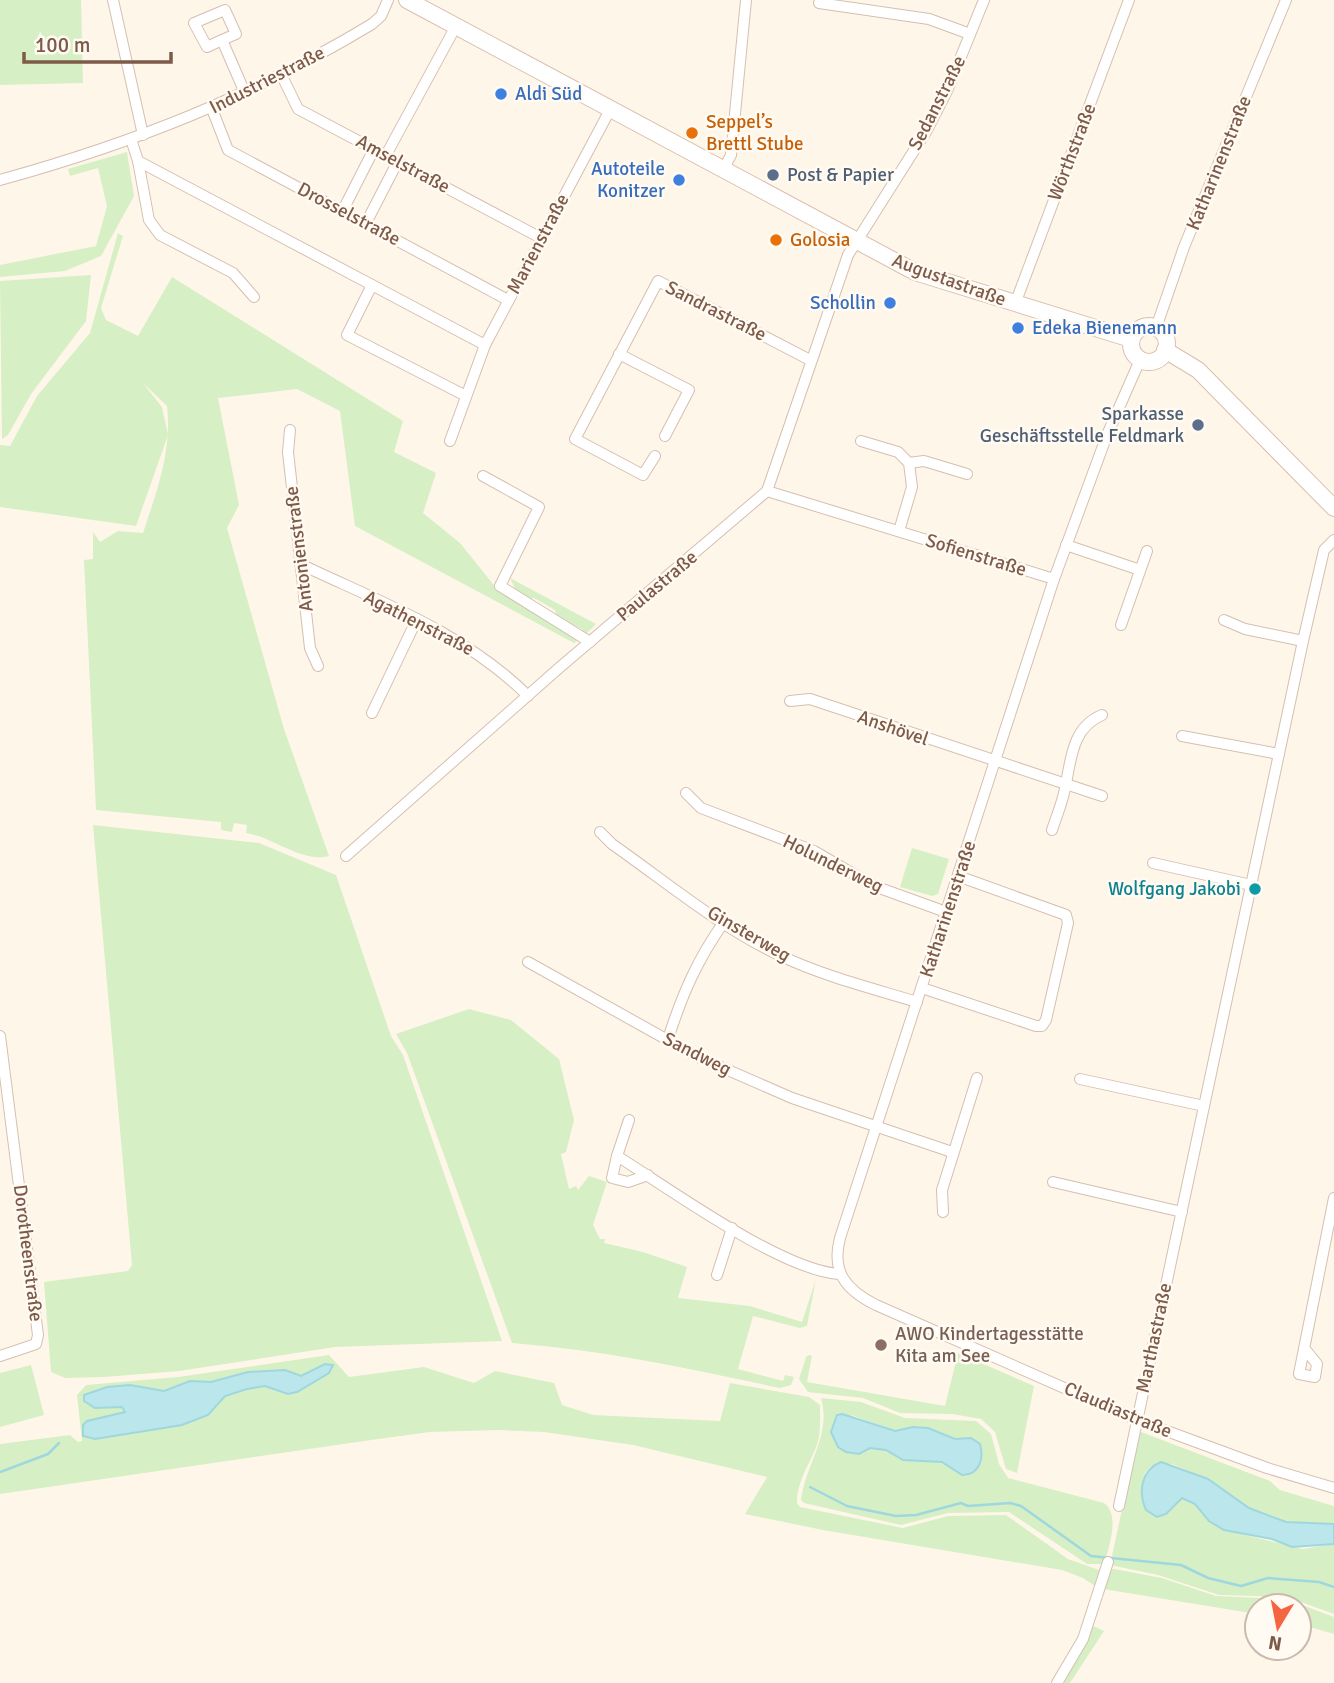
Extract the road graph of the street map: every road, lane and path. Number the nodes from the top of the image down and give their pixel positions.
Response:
1 (113, 0) edge
2 (388, 0) edge
3 (407, 0) edge
4 (746, 0) edge
5 (820, 0) edge
6 (984, 0) edge
7 (1129, 0) edge
8 (1286, 0) edge
9 (456, 26) junction
10 (970, 34) junction
11 (222, 40) dead end
12 (282, 76) junction
13 (246, 93) junction
14 (611, 108) junction
15 (212, 109) junction
16 (143, 135) junction
17 (131, 139) junction
18 (374, 149) junction
19 (386, 155) junction
20 (138, 161) junction
21 (398, 161) junction
22 (723, 170) junction
23 (0, 180) edge
24 (343, 210) junction
25 (366, 223) junction
26 (541, 238) junction
27 (855, 241) junction
28 (372, 285) junction
29 (254, 297) dead end
30 (508, 300) junction
31 (1015, 304) junction
32 (1156, 328) junction
33 (1131, 339) junction
34 (485, 345) junction
35 (1165, 350) junction
36 (619, 354) junction
37 (810, 360) junction
38 (1140, 360) junction
39 (466, 396) junction
40 (290, 430) dead end
41 (665, 436) dead end
42 (450, 441) dead end
43 (861, 441) dead end
44 (655, 456) dead end
45 (909, 463) junction
46 (967, 474) dead end
47 (483, 476) dead end
48 (767, 491) junction
49 (1334, 508) edge
50 (899, 531) junction
51 (1334, 540) edge
52 (1066, 545) junction
53 (1147, 551) dead end
54 (300, 565) junction
55 (1140, 570) junction
56 (1054, 579) junction
57 (417, 619) junction
58 (1224, 620) dead end
59 (1121, 625) dead end
60 (1303, 641) junction
61 (590, 642) junction
62 (318, 666) dead end
63 (528, 696) junction
64 (790, 701) dead end
65 (372, 713) dead end
66 (1102, 715) dead end
67 (1182, 736) dead end
68 (1279, 754) junction
69 (995, 762) junction
70 (1065, 782) junction
71 (686, 793) dead end
72 (1102, 796) dead end
73 (1052, 830) dead end
74 (600, 832) dead end
75 (346, 856) dead end
76 (1153, 863) dead end
77 (958, 876) junction
78 (1251, 885) junction
79 (946, 912) junction
80 (724, 922) junction
81 (527, 962) dead end
82 (922, 988) junction
83 (917, 1002) junction
84 (0, 1036) edge
85 (668, 1039) junction
86 (977, 1078) dead end
87 (1080, 1079) dead end
88 (1204, 1106) junction
89 (629, 1120) dead end
90 (875, 1127) junction
91 (952, 1152) junction
92 (617, 1156) junction
93 (648, 1175) junction
94 (1054, 1182) dead end
95 (1334, 1198) edge
96 (943, 1212) dead end
97 (1182, 1212) junction
98 (732, 1228) junction
99 (839, 1274) junction
100 (717, 1275) dead end
101 (1304, 1348) dead end
102 (0, 1356) edge
103 (1137, 1420) junction
104 (1334, 1488) edge
105 (1119, 1506) dead end
106 (1108, 1562) dead end
107 (1057, 1683) edge

1 - 16 street
2 - 12 street, Industriestraße
3 - 9 main road, Augustastraße
4 - 22 street
5 - 10 street, Sedanstraße
6 - 10 street, Sedanstraße
7 - 31 street, Wörthstraße
8 - 32 street, Katharinenstraße
9 - 14 main road, Augustastraße
9 - 19 street
10 - 27 street, Sedanstraße
11 - 13 street
12 - 13 street, Industriestraße
12 - 18 street, Amselstraße
13 - 15 street, Industriestraße
14 - 22 main road, Augustastraße
14 - 26 street, Marienstraße
15 - 16 street, Industriestraße
15 - 24 street, Drosselstraße
16 - 17 street, Industriestraße
17 - 20 street
17 - 23 street, Industriestraße
18 - 19 street, Amselstraße
18 - 24 street
19 - 21 street, Amselstraße
20 - 28 street
20 - 29 street
21 - 25 street
21 - 26 street, Amselstraße
22 - 27 main road, Augustastraße
24 - 25 street, Drosselstraße
25 - 30 street, Drosselstraße
26 - 30 street, Marienstraße
27 - 31 main road, Augustastraße
27 - 37 street
28 - 34 street
28 - 39 street
30 - 34 street, Marienstraße
31 - 33 main road, Augustastraße
32 - 33 main road
32 - 35 main road
33 - 38 main road
34 - 39 street, Marienstraße
35 - 38 main road
35 - 49 main road
36 - 37 street, Sandrastraße
36 - 41 street
36 - 44 street, Sandrastraße
37 - 48 street
38 - 52 street, Katharinenstraße
39 - 42 street, Marienstraße
40 - 54 street, Antonienstraße
43 - 45 street
45 - 46 street
45 - 50 street, Sofienstraße
47 - 61 street
48 - 50 street, Sofienstraße
48 - 61 street, Paulastraße
50 - 56 street, Sofienstraße
51 - 60 street, Marthastraße
52 - 55 street
52 - 56 street, Katharinenstraße
53 - 55 street
54 - 57 street, Agathenstraße
54 - 62 street, Antonienstraße
55 - 59 street
56 - 69 street, Katharinenstraße
57 - 63 street, Agathenstraße
57 - 65 street
58 - 60 street
60 - 68 street, Marthastraße
61 - 63 street, Paulastraße
63 - 75 street, Paulastraße
64 - 69 street, Anshövel
66 - 70 street
67 - 68 street
68 - 78 street, Marthastraße
69 - 70 street, Anshövel
69 - 77 street, Katharinenstraße
70 - 72 street, Anshövel
70 - 73 street
71 - 79 street, Holunderweg
74 - 80 street, Ginsterweg
76 - 78 street
77 - 79 street, Katharinenstraße
77 - 82 street
78 - 88 street, Marthastraße
79 - 82 street, Katharinenstraße
80 - 83 street, Ginsterweg
80 - 85 street
81 - 85 street, Sandweg
82 - 83 street, Katharinenstraße
83 - 90 street, Katharinenstraße
84 - 102 street, Dorotheenstraße
85 - 90 street, Sandweg
86 - 91 street
87 - 88 street
88 - 97 street, Marthastraße
89 - 92 street
90 - 91 street, Sandweg
90 - 99 street, Katharinenstraße
91 - 96 street
92 - 93 street
92 - 93 street
93 - 98 street
94 - 97 street
95 - 101 street
97 - 103 street, Marthastraße
98 - 99 street
98 - 100 street
99 - 103 street, Claudiastraße
103 - 104 street, Claudiastraße
103 - 105 street, Marthastraße
106 - 107 street

